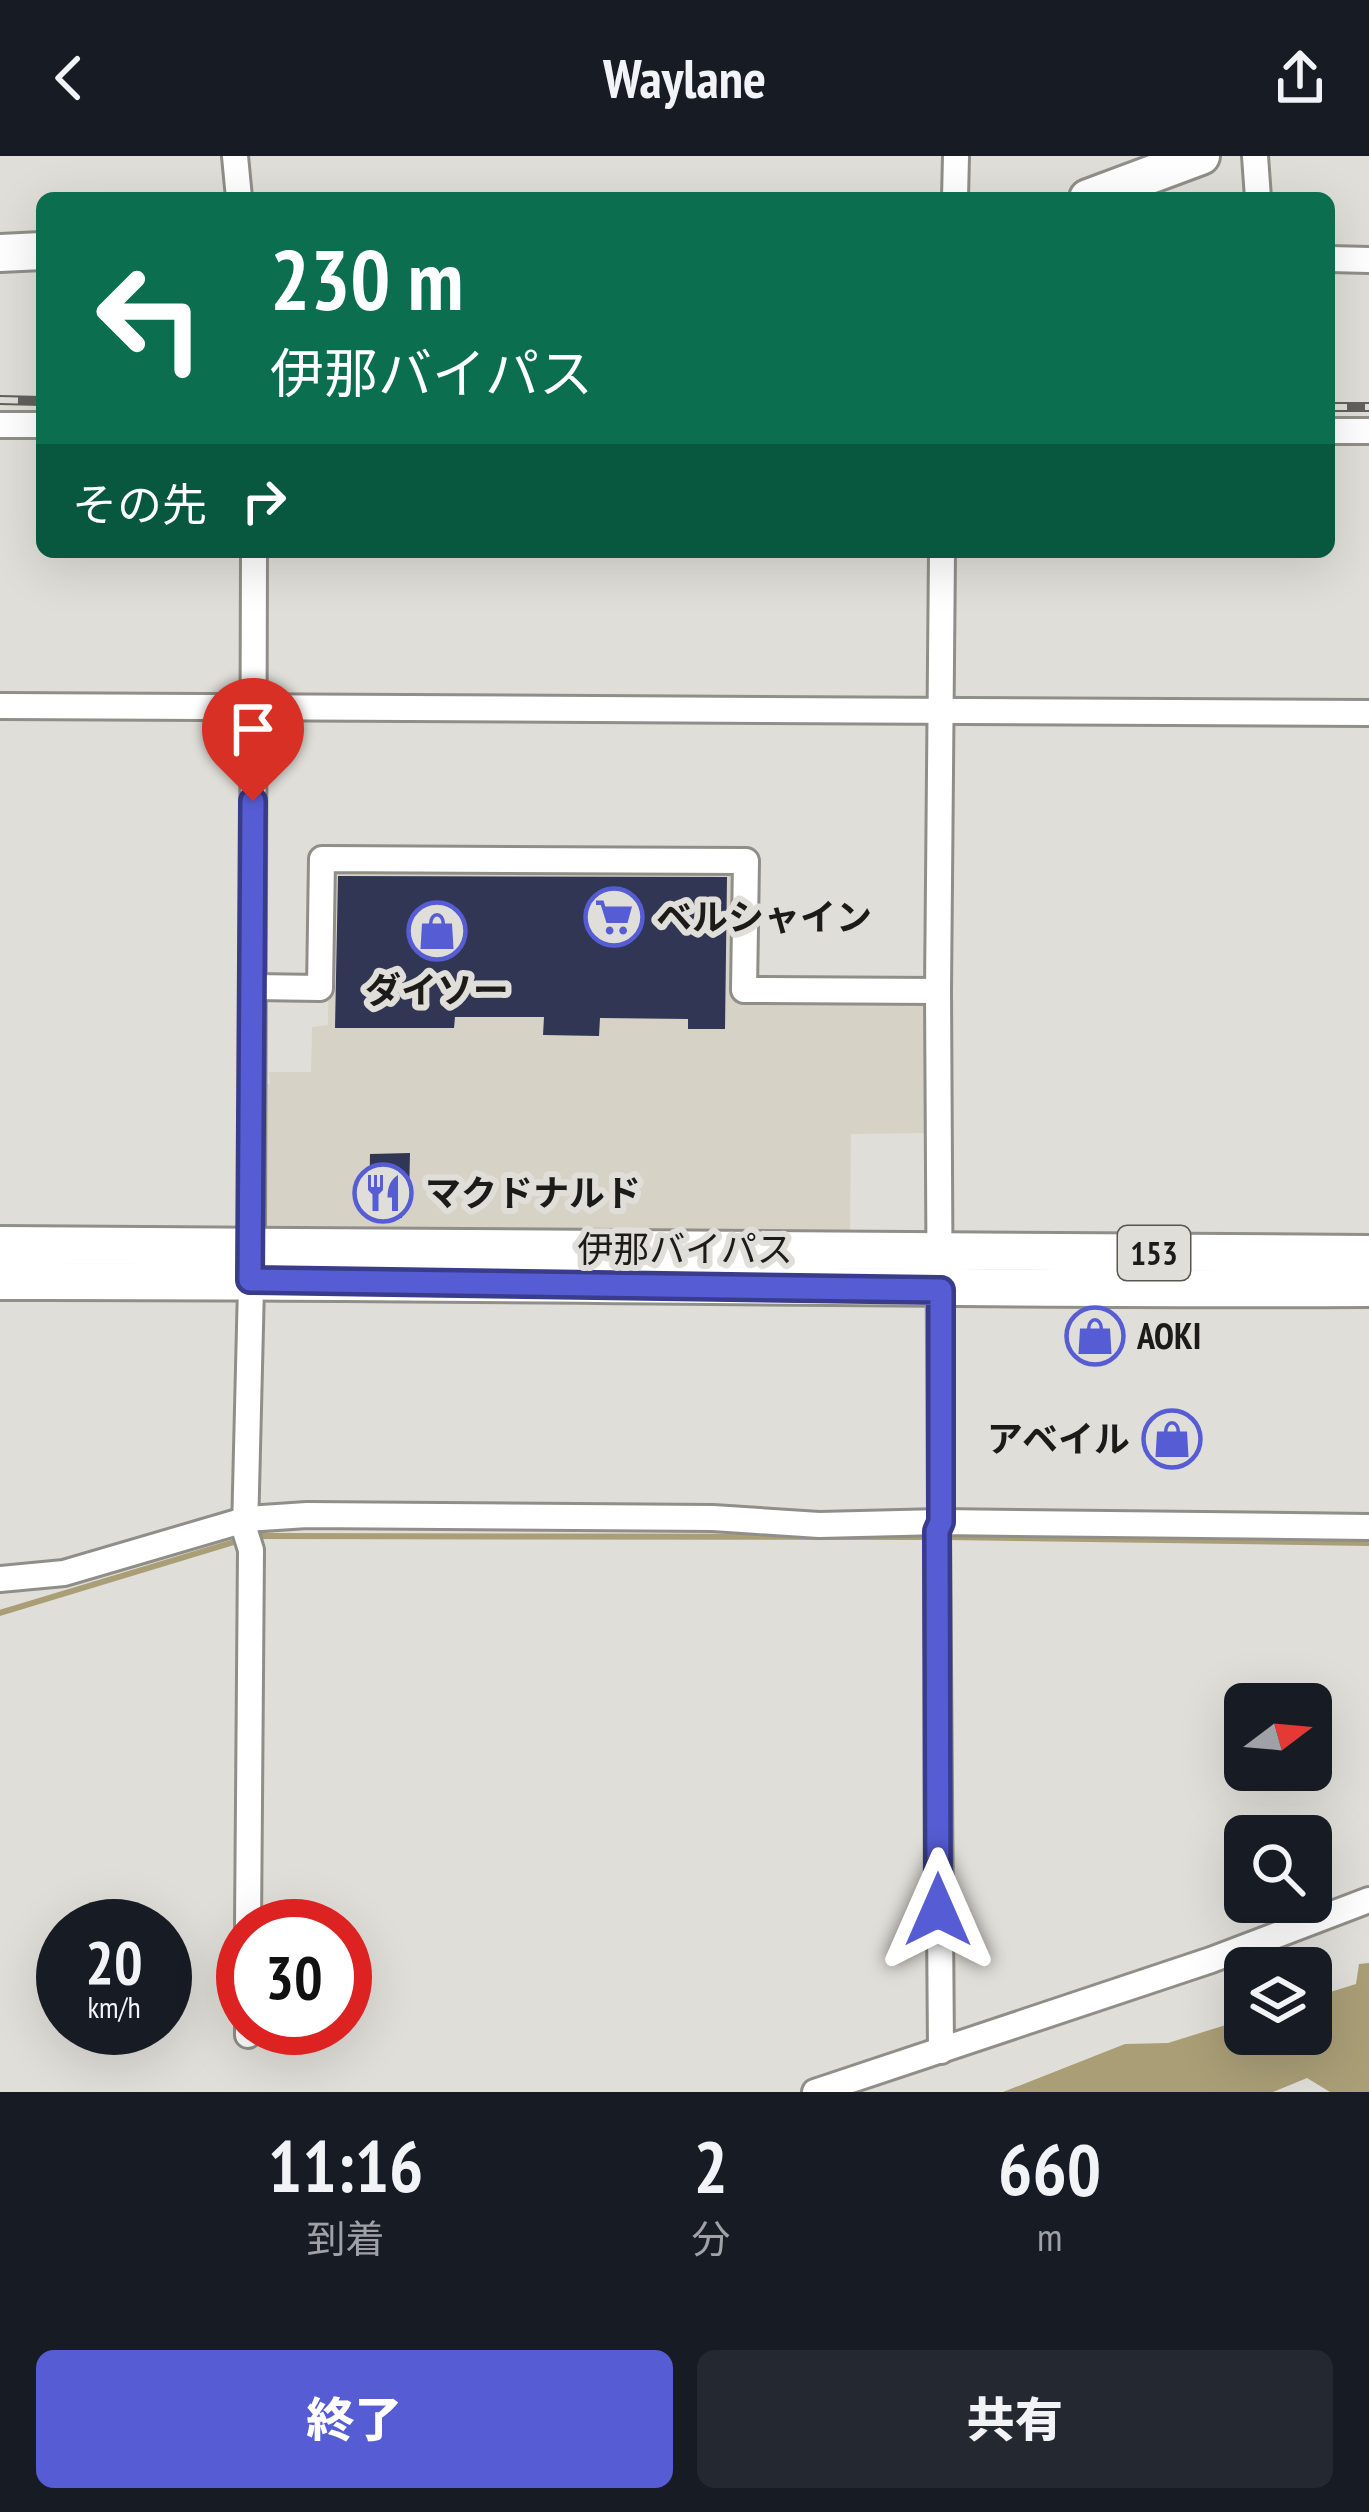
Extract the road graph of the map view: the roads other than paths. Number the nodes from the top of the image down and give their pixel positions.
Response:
1 (235, 156) edge
2 (956, 156) edge
3 (1201, 156) edge
4 (1255, 156) edge
5 (238, 192) edge
6 (955, 192) edge
7 (1104, 192) edge
8 (1258, 192) edge
9 (36, 251) edge
10 (0, 253) edge
11 (1335, 260) edge
12 (1369, 260) edge
13 (0, 425) edge
14 (36, 425) edge
15 (1335, 430) edge
16 (1369, 431) edge
17 (254, 558) edge
18 (942, 558) edge
19 (0, 706) edge
20 (254, 707) junction
21 (944, 710) junction
22 (1369, 713) edge
23 (253, 987) junction
24 (938, 991) junction
25 (0, 1245) edge
26 (940, 1251) junction
27 (1369, 1255) edge
28 (251, 1263) junction
29 (0, 1281) edge
30 (1369, 1288) edge
31 (941, 1290) junction
32 (941, 1522) junction
33 (1369, 1527) edge
34 (248, 1533) junction
35 (0, 1579) edge
36 (248, 1899) edge
37 (1369, 1900) edge
38 (941, 2051) junction
39 (815, 2092) edge

1 - 5 street
2 - 6 street
3 - 7 highway
4 - 8 street
9 - 10 highway
11 - 12 street
13 - 14 street
15 - 16 street
17 - 20 street
18 - 21 street
19 - 20 street
20 - 21 street
20 - 23 street
21 - 22 street
21 - 24 street
23 - 24 street
23 - 28 street
24 - 26 street
25 - 28 highway, 伊那バイパス / 153
26 - 27 highway, 伊那バイパス / 153
26 - 28 highway, 伊那バイパス / 153
26 - 31 street
28 - 29 highway, 伊那バイパス / 153
28 - 31 highway, 伊那バイパス / 153
28 - 34 street
30 - 31 highway, 伊那バイパス / 153
31 - 32 street
32 - 33 street
32 - 34 street
32 - 38 street
34 - 35 street
34 - 36 street
37 - 38 street
38 - 39 street

